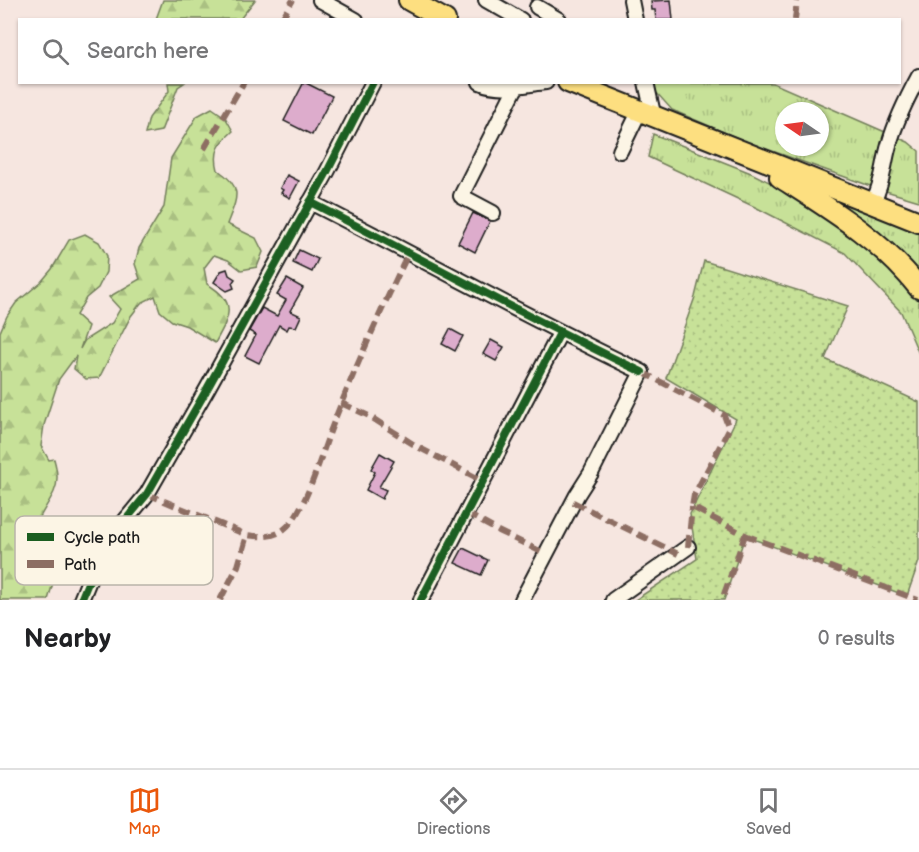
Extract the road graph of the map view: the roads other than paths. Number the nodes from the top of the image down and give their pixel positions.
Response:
1 (320, 0) edge
2 (409, 0) edge
3 (486, 0) edge
4 (631, 0) edge
5 (537, 7) dead end
6 (352, 18) edge
7 (441, 18) edge
8 (518, 18) edge
9 (556, 18) edge
10 (635, 18) edge
11 (919, 76) edge
12 (372, 84) edge
13 (484, 84) edge
14 (527, 84) edge
15 (576, 84) edge
16 (646, 84) edge
17 (517, 85) junction
18 (598, 90) edge
19 (646, 115) junction
20 (620, 151) dead end
21 (744, 154) junction
22 (846, 193) junction
23 (874, 200) junction
24 (309, 202) junction
25 (919, 210) edge
26 (493, 213) dead end
27 (919, 222) edge
28 (919, 288) edge
29 (560, 333) junction
30 (129, 516) edge
31 (688, 547) dead end
32 (87, 585) edge
33 (81, 600) edge
34 (421, 600) edge
35 (522, 600) edge
36 (613, 600) edge

1 - 6 street
2 - 7 highway
3 - 8 street
4 - 10 street
5 - 9 street
11 - 23 street
12 - 24 street
13 - 17 street
14 - 17 street
15 - 18 highway
16 - 19 street
17 - 26 street
18 - 19 highway
19 - 20 street
19 - 21 highway
21 - 22 highway
21 - 28 highway
22 - 23 highway
22 - 27 highway
23 - 25 highway
24 - 29 street
24 - 30 street
29 - 34 street
29 - 35 street
31 - 36 street
32 - 33 street

